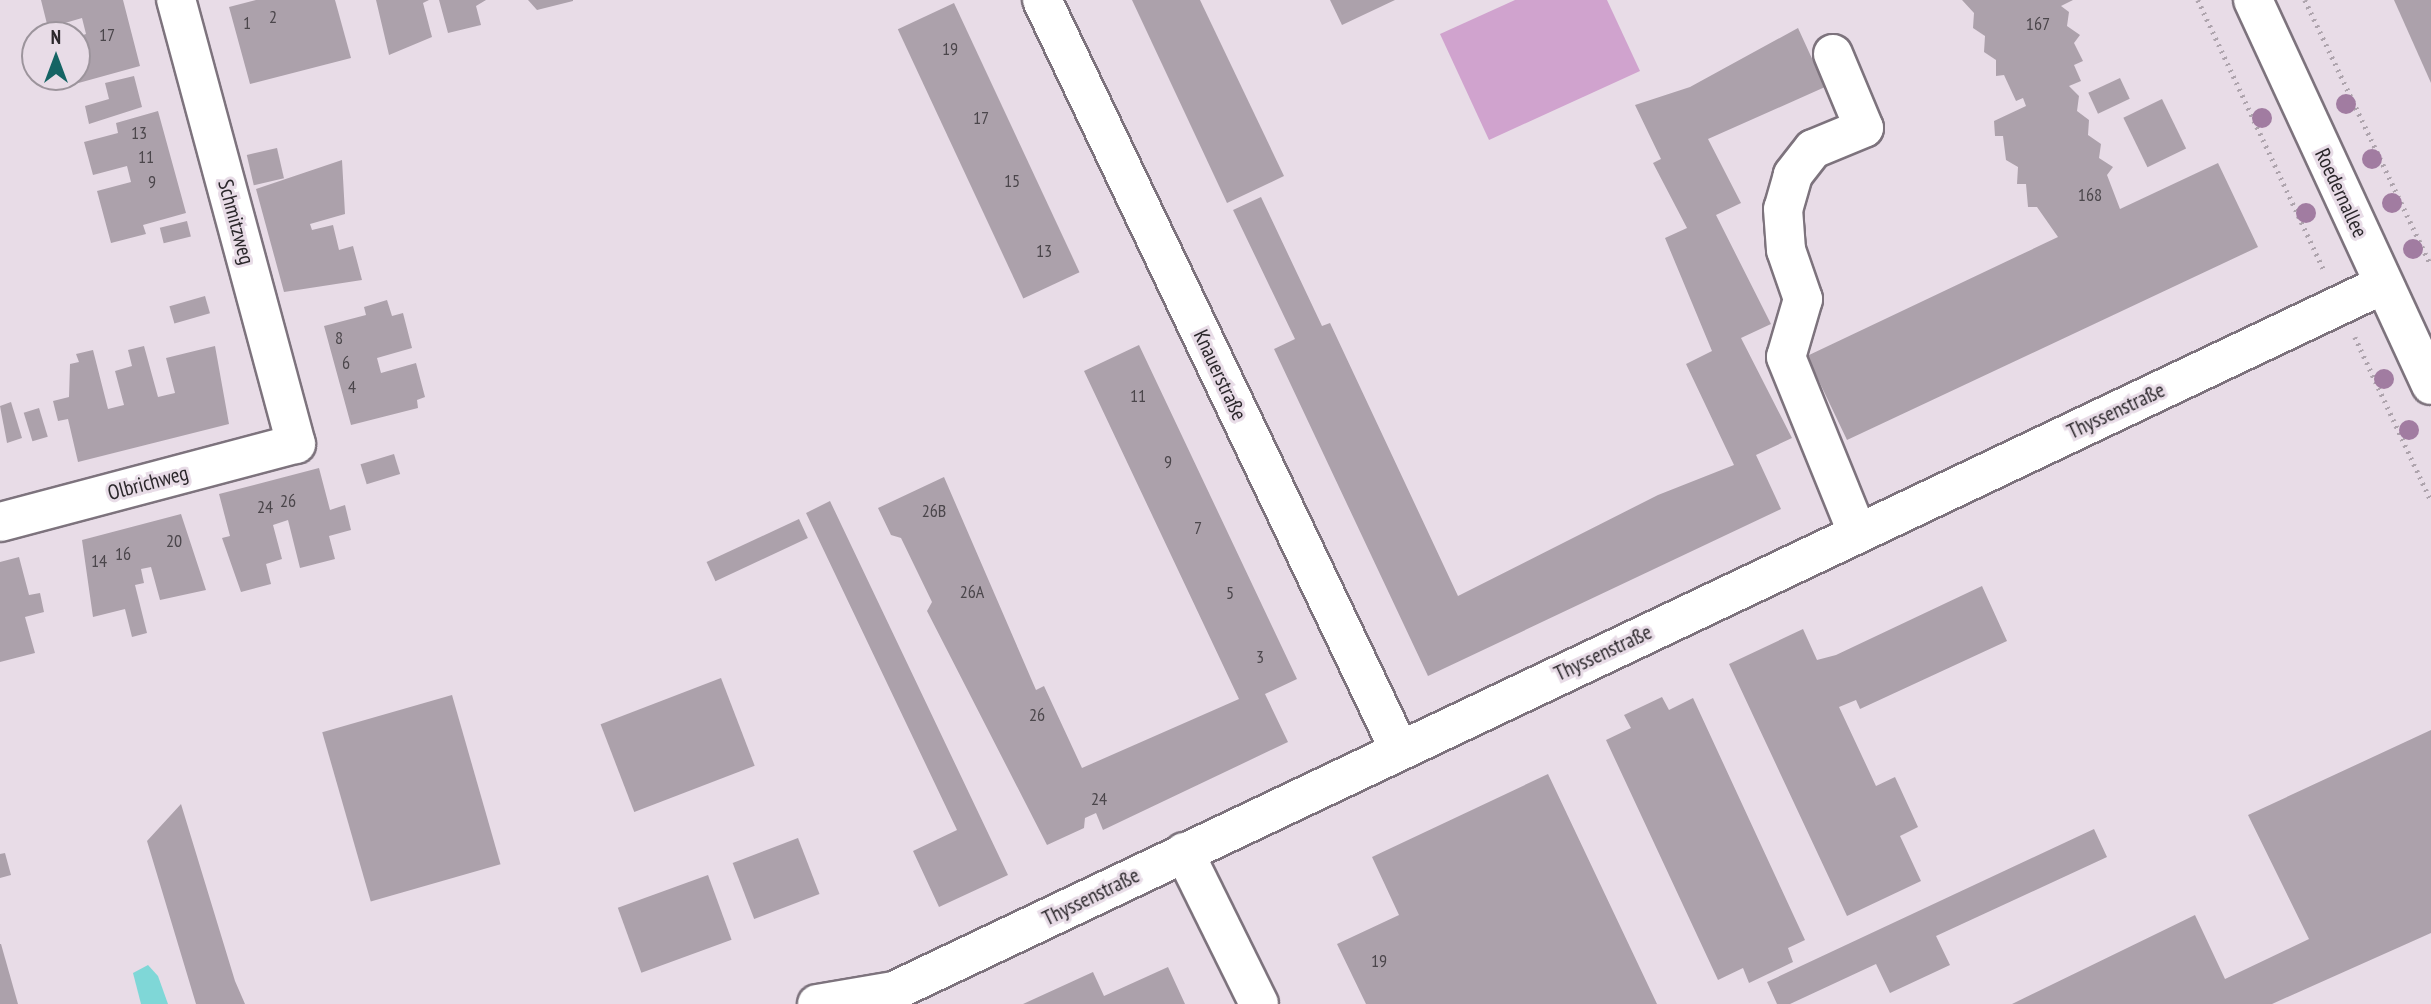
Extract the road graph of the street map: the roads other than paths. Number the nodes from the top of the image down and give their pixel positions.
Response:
1 (176, 0) edge
2 (1042, 0) edge
3 (2253, 0) edge
4 (1833, 54) dead end
5 (2384, 284) junction
6 (2431, 385) edge
7 (296, 444) joint
8 (0, 522) edge
9 (1857, 532) junction
10 (1399, 749) junction
11 (1184, 852) junction
12 (817, 1004) edge
13 (1259, 1004) edge

1 - 7 street, Schmitzweg
2 - 10 street, Knauerstraße
3 - 5 street, Roedernallee
4 - 9 street
5 - 6 street, Roedernallee
5 - 9 street, Thyssenstraße
7 - 8 street, Olbrichweg
9 - 10 street, Thyssenstraße
10 - 11 street, Thyssenstraße
11 - 12 street, Thyssenstraße
11 - 13 street

